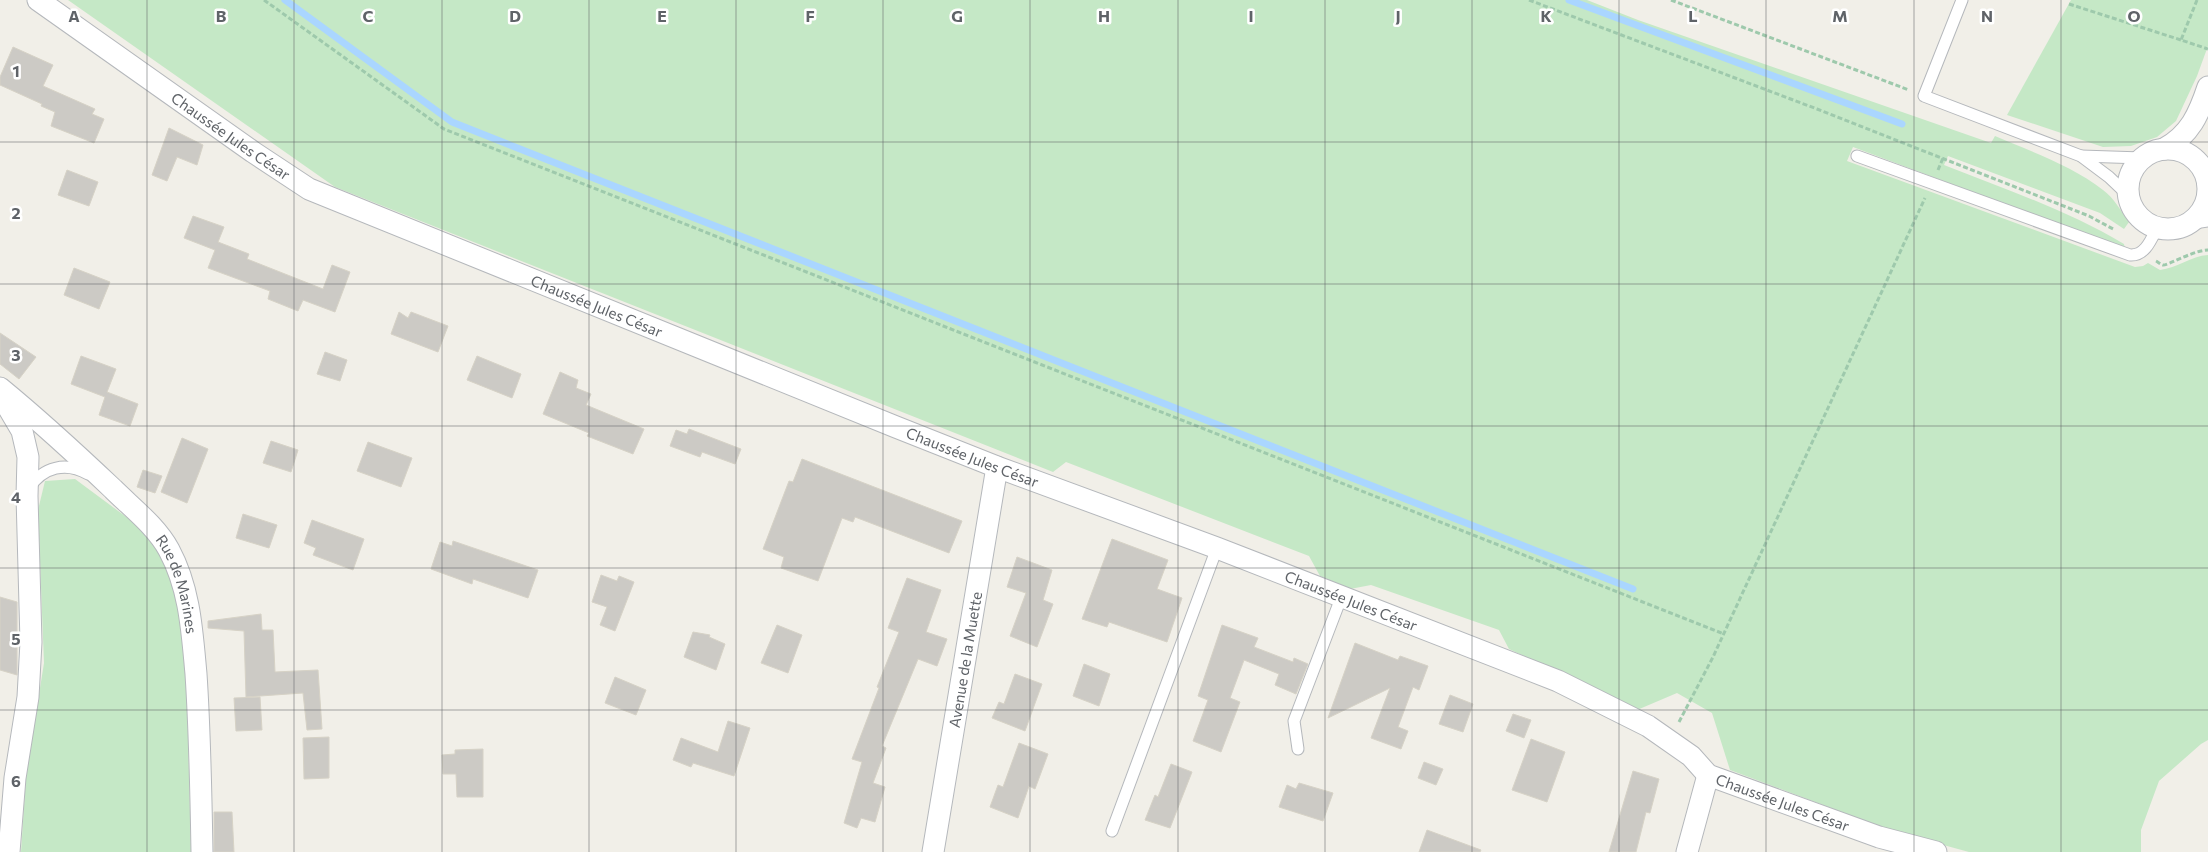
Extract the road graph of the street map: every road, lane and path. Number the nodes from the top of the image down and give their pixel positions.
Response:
1 (38, 0) edge
2 (264, 0) edge
3 (1529, 0) edge
4 (1672, 0) edge
5 (1962, 0) edge
6 (2197, 0) edge
7 (2069, 4) dead end
8 (2181, 40) junction
9 (2208, 49) edge
10 (2208, 87) edge
11 (1924, 96) junction
12 (2200, 109) junction
13 (2164, 149) junction
14 (1857, 156) dead end
15 (2080, 156) junction
16 (1944, 158) junction
17 (2142, 158) junction
18 (2198, 162) junction
19 (1932, 184) junction
20 (2208, 186) edge
21 (2129, 196) junction
22 (2198, 223) edge
23 (2157, 228) junction
24 (2208, 250) edge
25 (2141, 252) junction
26 (0, 388) edge
27 (0, 395) edge
28 (997, 467) junction
29 (109, 486) junction
30 (27, 496) junction
31 (1217, 548) junction
32 (1342, 598) junction
33 (1724, 634) junction
34 (1669, 740) junction
35 (1298, 749) dead end
36 (1708, 775) junction
37 (1112, 830) dead end
38 (9, 852) edge
39 (202, 852) edge
40 (933, 852) edge
41 (1687, 852) edge
42 (1936, 852) edge

1 - 28 street, Chaussée Jules César
2 - 33 path
3 - 16 path
4 - 11 path
5 - 11 lane
6 - 8 path
7 - 8 path
8 - 9 path
10 - 12 street
11 - 15 lane
12 - 13 street
12 - 18 street
13 - 17 street
13 - 18 street
14 - 19 lane
15 - 17 lane
15 - 21 lane
16 - 19 path
16 - 25 path
17 - 21 street
18 - 20 street
19 - 25 lane
19 - 33 path
20 - 22 street
21 - 23 street
22 - 23 street
23 - 25 lane
24 - 25 path
26 - 29 street, Rue de Marines
27 - 30 street
28 - 31 street, Chaussée Jules César
28 - 40 street, Avenue de la Muette
29 - 30 lane
29 - 39 street, Rue de Marines
30 - 38 street
31 - 32 street, Chaussée Jules César
31 - 37 lane
32 - 34 street, Chaussée Jules César
32 - 35 lane
33 - 34 path
34 - 36 street, Chaussée Jules César
36 - 41 street
36 - 42 street, Chaussée Jules César

